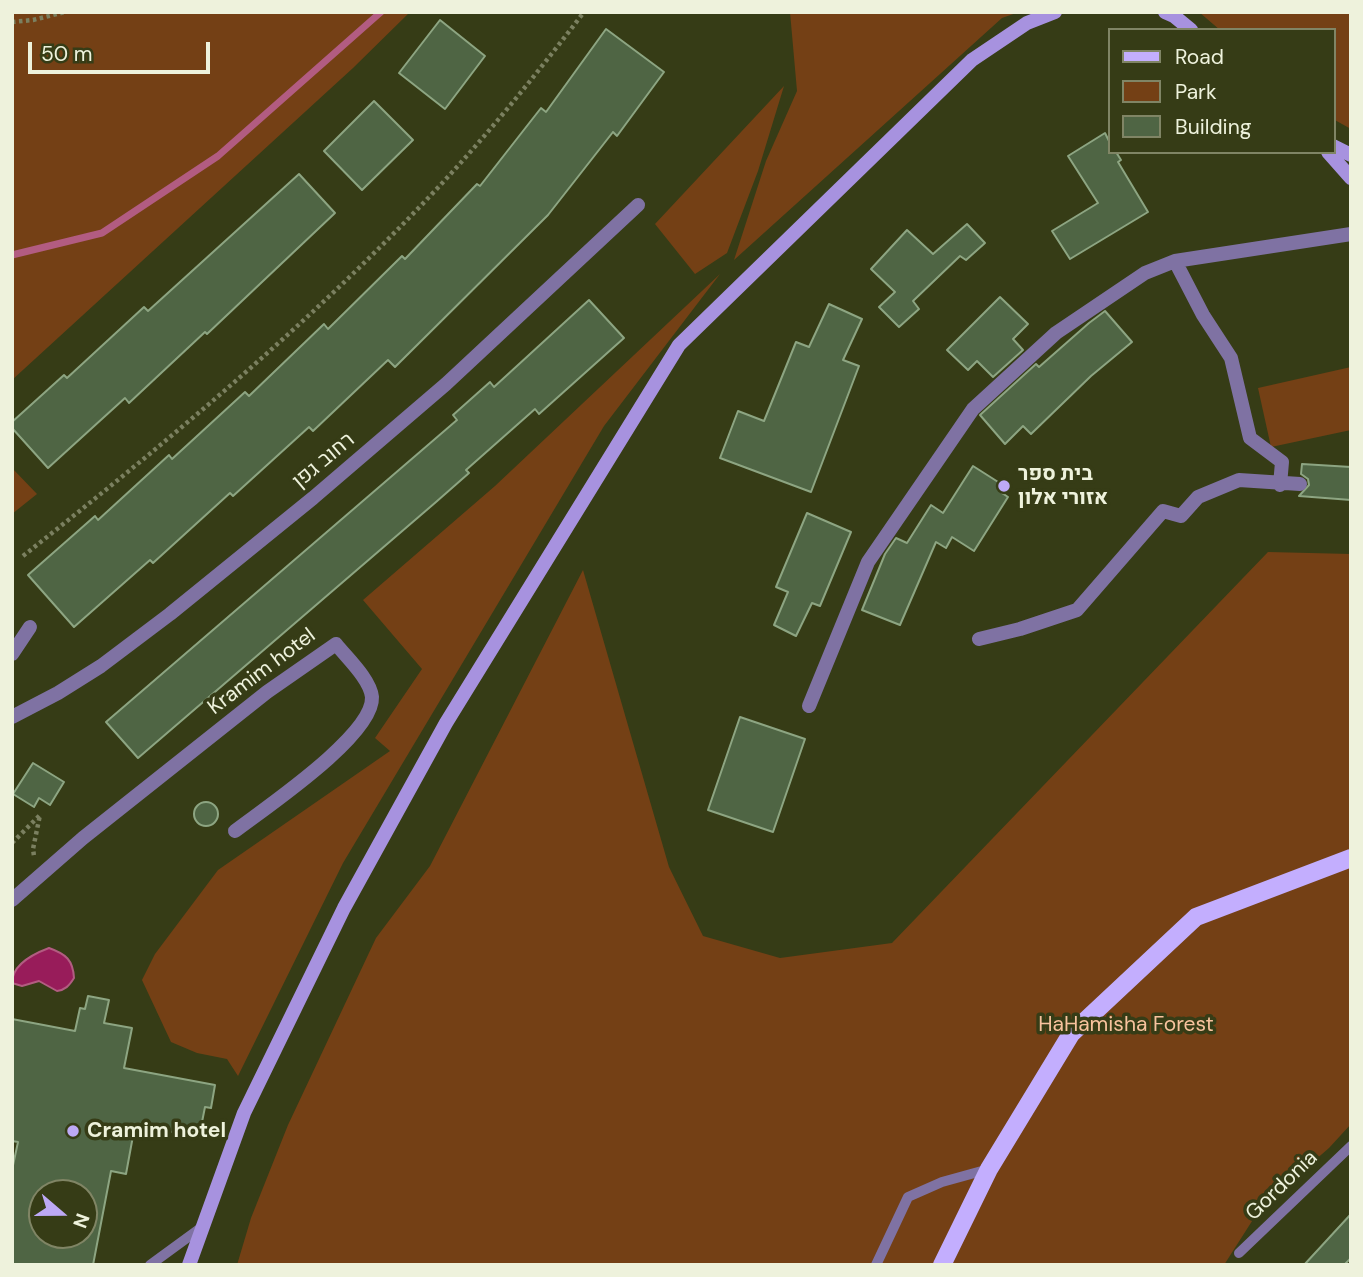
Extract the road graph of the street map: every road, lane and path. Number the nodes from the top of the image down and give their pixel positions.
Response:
1 (65, 12) edge
2 (584, 12) edge
3 (1055, 12) edge
4 (1166, 12) edge
5 (12, 22) edge
6 (1189, 28) edge
7 (1335, 147) edge
8 (1330, 154) edge
9 (1351, 155) edge
10 (1351, 178) edge
11 (638, 205) dead end
12 (1351, 234) edge
13 (1175, 261) junction
14 (1300, 484) dead end
15 (1280, 485) junction
16 (23, 556) dead end
17 (30, 627) dead end
18 (979, 639) dead end
19 (12, 654) edge
20 (809, 706) dead end
21 (12, 717) edge
22 (235, 831) dead end
23 (12, 843) edge
24 (1351, 858) edge
25 (45, 870) junction
26 (12, 900) edge
27 (1351, 1146) edge
28 (989, 1169) junction
29 (202, 1227) junction
30 (1239, 1252) dead end
31 (150, 1265) edge
32 (189, 1265) edge
33 (876, 1265) edge
34 (942, 1265) edge

1 - 5 path
2 - 16 path
3 - 29 main road
4 - 6 main road
7 - 9 main road
8 - 10 main road
11 - 21 street, רחוב גפן
12 - 13 street
13 - 15 street
13 - 20 street
14 - 15 street
15 - 18 street
17 - 19 street
22 - 25 street, Kramim hotel
23 - 25 path
24 - 28 main road
25 - 26 street, Kramim hotel
27 - 30 lane, Gordonia
28 - 33 lane
28 - 34 main road
29 - 31 lane
29 - 32 main road

